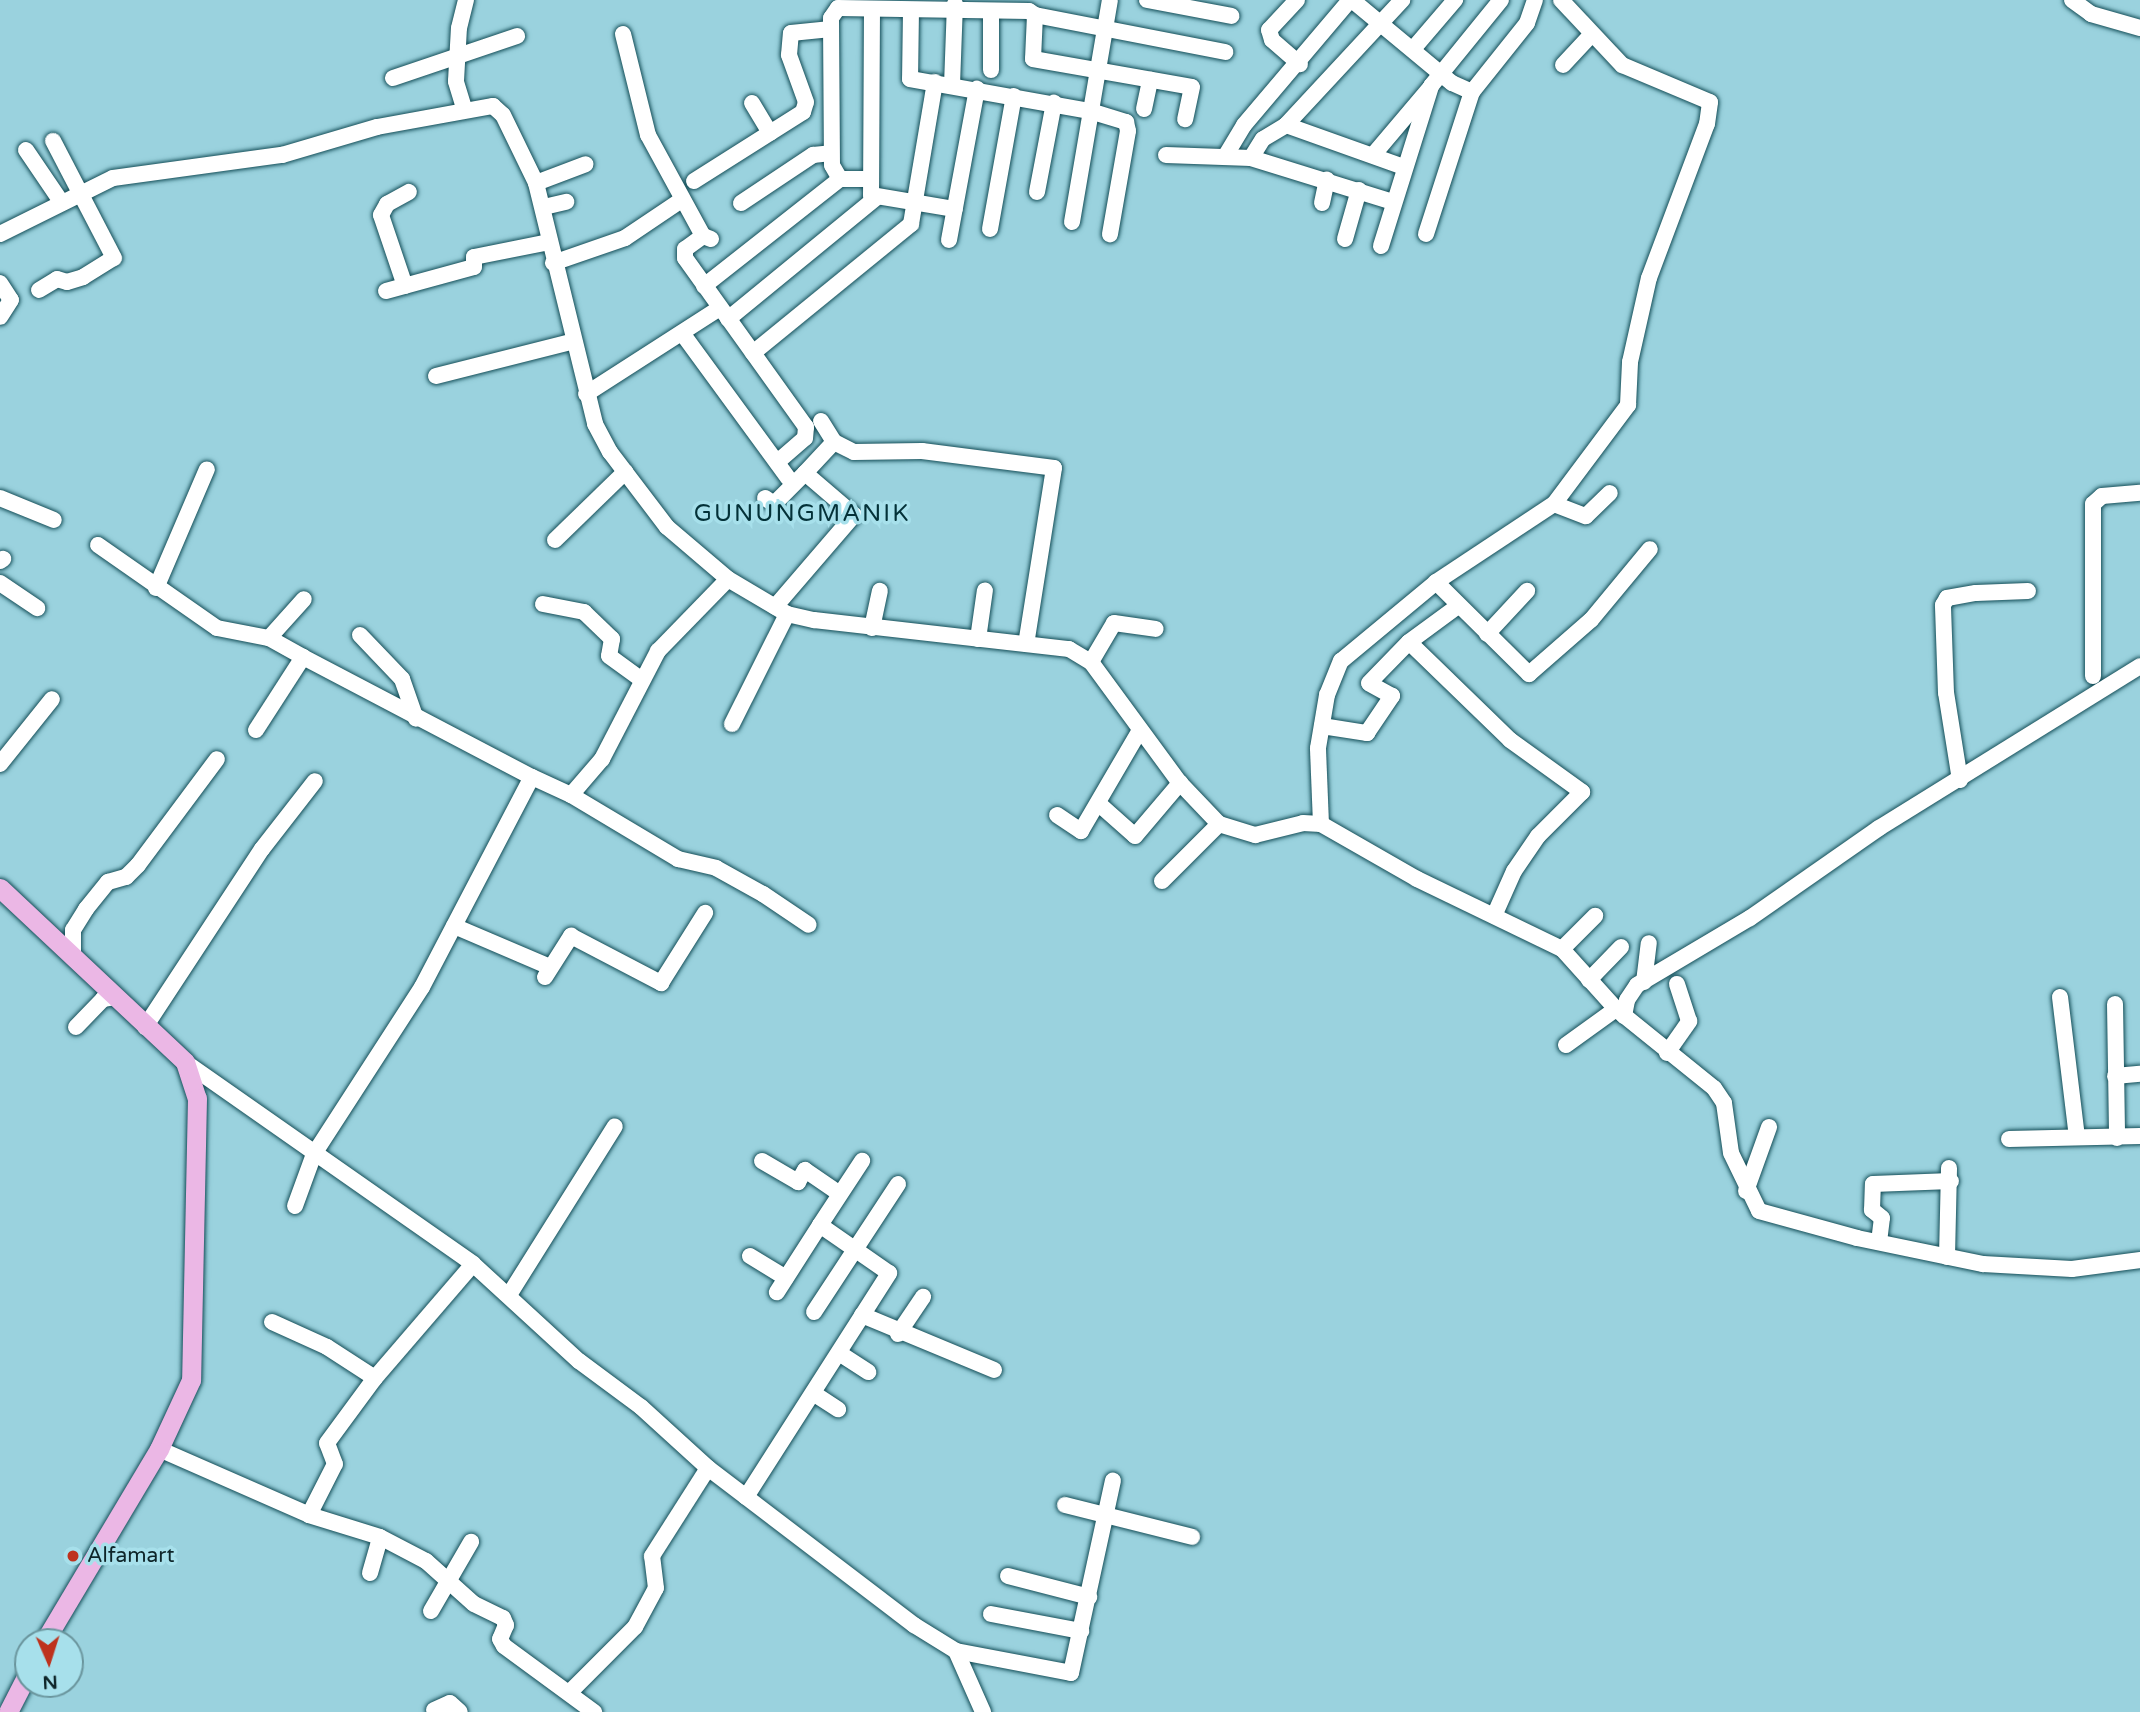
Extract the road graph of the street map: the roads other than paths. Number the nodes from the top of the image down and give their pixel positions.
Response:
1 (466, 0) edge
2 (1110, 0) edge
3 (1147, 0) edge
4 (1297, 0) edge
5 (1351, 0) edge
6 (1402, 0) edge
7 (1455, 0) edge
8 (1501, 0) edge
9 (1535, 0) edge
10 (1561, 0) edge
11 (2072, 0) edge
12 (955, 5) edge
13 (2091, 7) edge
14 (872, 9) junction
15 (911, 10) junction
16 (991, 11) junction
17 (1035, 15) junction
18 (1232, 16) dead end
19 (1382, 24) junction
20 (1105, 28) junction
21 (2140, 28) edge
22 (831, 29) junction
23 (623, 34) dead end
24 (1591, 35) junction
25 (517, 36) dead end
26 (1413, 49) junction
27 (1225, 52) dead end
28 (457, 56) junction
29 (1300, 64) junction
30 (1563, 65) dead end
31 (991, 69) dead end
32 (1098, 70) junction
33 (393, 78) dead end
34 (1435, 79) junction
35 (1150, 80) junction
36 (943, 84) junction
37 (977, 89) junction
38 (1472, 92) junction
39 (1014, 96) junction
40 (752, 103) dead end
41 (1054, 103) junction
42 (464, 108) junction
43 (1144, 109) dead end
44 (1090, 111) junction
45 (1185, 119) dead end
46 (1286, 125) junction
47 (770, 133) junction
48 (53, 141) dead end
49 (26, 150) dead end
50 (831, 153) junction
51 (1374, 154) junction
52 (1166, 155) dead end
53 (1226, 155) junction
54 (1251, 158) junction
55 (586, 164) dead end
56 (1404, 167) junction
57 (840, 179) junction
58 (870, 179) junction
59 (1327, 180) junction
60 (694, 181) dead end
61 (536, 183) junction
62 (1359, 190) junction
63 (409, 192) dead end
64 (1037, 192) dead end
65 (79, 193) junction
66 (876, 198) junction
67 (680, 201) junction
68 (566, 202) dead end
69 (1393, 202) junction
70 (62, 203) junction
71 (741, 203) dead end
72 (1322, 203) dead end
73 (916, 204) junction
74 (544, 207) junction
75 (955, 209) junction
76 (1072, 222) dead end
77 (990, 229) dead end
78 (1426, 233) dead end
79 (0, 234) edge
80 (1110, 234) dead end
81 (1345, 239) dead end
82 (948, 240) dead end
83 (549, 242) junction
84 (1381, 246) dead end
85 (553, 263) junction
86 (0, 283) edge
87 (405, 286) junction
88 (704, 286) junction
89 (39, 290) dead end
90 (386, 292) dead end
91 (724, 314) junction
92 (0, 317) edge
93 (682, 333) junction
94 (574, 341) junction
95 (753, 353) junction
96 (436, 376) dead end
97 (586, 394) junction
98 (821, 421) dead end
99 (834, 442) junction
100 (777, 462) junction
101 (207, 469) dead end
102 (625, 472) junction
103 (805, 473) junction
104 (789, 478) dead end
105 (1609, 493) dead end
106 (2140, 493) edge
107 (0, 498) edge
108 (765, 498) dead end
109 (1554, 503) junction
110 (54, 520) dead end
111 (555, 540) dead end
112 (98, 545) dead end
113 (1650, 549) dead end
114 (728, 579) junction
115 (1436, 582) junction
116 (0, 583) edge
117 (156, 589) junction
118 (985, 590) dead end
119 (880, 591) dead end
120 (1527, 591) dead end
121 (2028, 591) dead end
122 (304, 598) dead end
123 (543, 604) dead end
124 (1458, 606) junction
125 (37, 608) dead end
126 (781, 610) junction
127 (872, 628) junction
128 (1156, 629) dead end
129 (360, 635) dead end
130 (1487, 635) junction
131 (269, 638) junction
132 (978, 639) junction
133 (1409, 642) junction
134 (1026, 644) junction
135 (303, 657) junction
136 (1091, 662) junction
137 (2140, 666) edge
138 (2093, 676) dead end
139 (642, 680) junction
140 (52, 699) dead end
141 (416, 719) junction
142 (732, 724) dead end
143 (1322, 726) junction
144 (256, 730) dead end
145 (1140, 730) junction
146 (217, 760) dead end
147 (0, 764) edge
148 (532, 777) junction
149 (1959, 780) junction
150 (315, 781) dead end
151 (1180, 783) junction
152 (571, 795) junction
153 (1099, 804) junction
154 (1056, 815) dead end
155 (1219, 824) junction
156 (1321, 824) junction
157 (1162, 881) dead end
158 (0, 888) edge
159 (705, 913) dead end
160 (1493, 916) junction
161 (1595, 916) dead end
162 (809, 925) dead end
163 (454, 926) junction
164 (1649, 943) dead end
165 (1621, 947) dead end
166 (1562, 948) junction
167 (73, 957) junction
168 (1589, 980) junction
169 (1644, 982) junction
170 (1677, 984) dead end
171 (116, 997) junction
172 (2060, 997) dead end
173 (2115, 1004) dead end
174 (1620, 1012) junction
175 (76, 1027) dead end
176 (145, 1027) junction
177 (1566, 1045) dead end
178 (1667, 1054) junction
179 (185, 1062) junction
180 (2140, 1073) edge
181 (2115, 1076) junction
182 (615, 1126) dead end
183 (1769, 1127) dead end
184 (2140, 1136) edge
185 (2077, 1137) junction
186 (2117, 1138) junction
187 (2009, 1139) dead end
188 (314, 1154) junction
189 (762, 1161) dead end
190 (862, 1161) dead end
191 (898, 1184) dead end
192 (1746, 1191) junction
193 (840, 1194) junction
194 (295, 1206) dead end
195 (820, 1225) junction
196 (1879, 1242) junction
197 (857, 1252) junction
198 (750, 1256) dead end
199 (1947, 1257) junction
200 (2140, 1260) edge
201 (472, 1264) junction
202 (786, 1278) junction
203 (777, 1292) dead end
204 (509, 1295) junction
205 (923, 1297) dead end
206 (814, 1312) dead end
207 (862, 1315) junction
208 (272, 1322) dead end
209 (898, 1334) junction
210 (839, 1353) junction
211 (994, 1370) dead end
212 (869, 1372) dead end
213 (375, 1378) junction
214 (813, 1393) junction
215 (838, 1409) dead end
216 (159, 1449) junction
217 (708, 1468) junction
218 (1113, 1481) dead end
219 (746, 1497) junction
220 (1065, 1505) dead end
221 (1108, 1514) junction
222 (309, 1516) junction
223 (380, 1537) junction
224 (1192, 1537) dead end
225 (471, 1542) dead end
226 (370, 1573) dead end
227 (1008, 1576) dead end
228 (447, 1579) junction
229 (1089, 1597) junction
230 (431, 1611) dead end
231 (991, 1614) dead end
232 (52, 1628) edge
233 (1081, 1631) junction
234 (956, 1651) junction
235 (570, 1692) junction
236 (433, 1710) dead end
237 (460, 1712) edge
238 (594, 1712) edge
239 (983, 1712) edge

1 - 28 street
2 - 20 street
3 - 18 street
4 - 29 street
5 - 19 street
5 - 29 street
6 - 19 street
7 - 26 street
8 - 34 street
9 - 38 street
10 - 24 street
11 - 13 street
12 - 15 street
12 - 16 street
12 - 36 street
13 - 21 street
14 - 15 street
14 - 22 street
14 - 58 street
15 - 36 street
16 - 17 street
16 - 31 street
17 - 20 street
17 - 32 street
19 - 26 street
19 - 46 street
20 - 27 street
20 - 32 street
22 - 47 street
22 - 50 street
23 - 67 street
24 - 30 street
24 - 109 street
25 - 28 street
26 - 34 street
28 - 33 street
28 - 42 street
29 - 53 street
32 - 35 street
32 - 44 street
34 - 38 street
34 - 51 street
34 - 56 street
35 - 43 street
35 - 45 street
36 - 37 street
36 - 73 street
37 - 39 street
37 - 75 street
38 - 78 street
39 - 41 street
39 - 77 street
40 - 47 street
41 - 44 street
41 - 64 street
42 - 61 street
42 - 65 street
44 - 76 street
44 - 80 street
46 - 51 street
46 - 54 street
47 - 60 street
48 - 65 street
49 - 70 street
50 - 57 street
50 - 71 street
51 - 56 street
52 - 53 street
53 - 54 street
54 - 59 street
55 - 61 street
56 - 69 street
57 - 58 street
57 - 88 street
58 - 66 street
59 - 62 street
59 - 72 street
61 - 74 street
62 - 69 street
62 - 81 street
63 - 87 street
65 - 70 street
65 - 89 street
66 - 73 street
66 - 91 street
67 - 85 street
67 - 88 street
68 - 74 street
69 - 84 street
70 - 79 street
73 - 75 street
73 - 95 street
74 - 83 street
75 - 82 street
83 - 85 street
83 - 87 street
85 - 94 street
86 - 92 street
87 - 90 street
88 - 91 street
91 - 93 street
91 - 95 street
93 - 97 street
93 - 100 street
94 - 96 street
94 - 97 street
95 - 100 street
97 - 102 street
98 - 99 street
99 - 103 street
99 - 134 street
100 - 104 street
101 - 117 street
102 - 111 street
102 - 114 street
103 - 108 street
103 - 126 street
105 - 109 street
106 - 138 street
107 - 110 street
109 - 115 street
112 - 117 street
113 - 130 street
114 - 126 street
114 - 139 street
115 - 124 street
115 - 143 street
116 - 125 street
117 - 131 street
118 - 132 street
119 - 127 street
120 - 130 street
121 - 149 street
122 - 131 street
123 - 139 street
124 - 130 street
124 - 133 street
126 - 127 street
126 - 142 street
127 - 132 street
128 - 136 street
129 - 141 street
131 - 135 street
132 - 134 street
133 - 143 street
133 - 160 street
134 - 136 street
135 - 141 street
135 - 144 street
136 - 145 street
137 - 149 street
139 - 152 street
140 - 147 street
141 - 148 street
143 - 156 street
145 - 151 street
145 - 153 street
146 - 167 street
148 - 152 street
148 - 163 street
149 - 169 street
150 - 176 street
151 - 153 street
151 - 155 street
152 - 162 street
153 - 154 street
155 - 156 street
155 - 157 street
156 - 160 street
158 - 167 main road
159 - 163 street
160 - 166 street
161 - 166 street
163 - 188 street
164 - 169 street
165 - 168 street
166 - 168 street
167 - 171 main road
168 - 174 street
169 - 174 street
170 - 178 street
171 - 175 street
171 - 176 main road
172 - 185 street
173 - 181 street
174 - 177 street
174 - 178 street
176 - 179 main road
178 - 192 street
179 - 188 street
179 - 216 main road
180 - 181 street
181 - 186 street
182 - 204 street
183 - 192 street
184 - 186 street
185 - 186 street
185 - 187 street
188 - 194 street
188 - 201 street
189 - 193 street
190 - 193 street
191 - 197 street
192 - 196 street
193 - 195 street
195 - 197 street
195 - 202 street
196 - 199 street
196 - 199 street
197 - 206 street
197 - 207 street
198 - 202 street
199 - 200 street
201 - 204 street
201 - 213 street
202 - 203 street
204 - 217 street
205 - 209 street
207 - 209 street
207 - 210 street
208 - 213 street
209 - 211 street
210 - 212 street
210 - 214 street
213 - 222 street
214 - 215 street
214 - 219 street
216 - 222 street
216 - 232 main road
217 - 219 street
217 - 235 street
218 - 221 street
219 - 234 street
220 - 221 street
221 - 224 street
221 - 229 street
222 - 223 street
223 - 226 street
223 - 228 street
225 - 228 street
227 - 229 street
228 - 230 street
228 - 235 street
229 - 233 street
231 - 233 street
233 - 234 street
234 - 239 street
235 - 238 street
236 - 237 street

